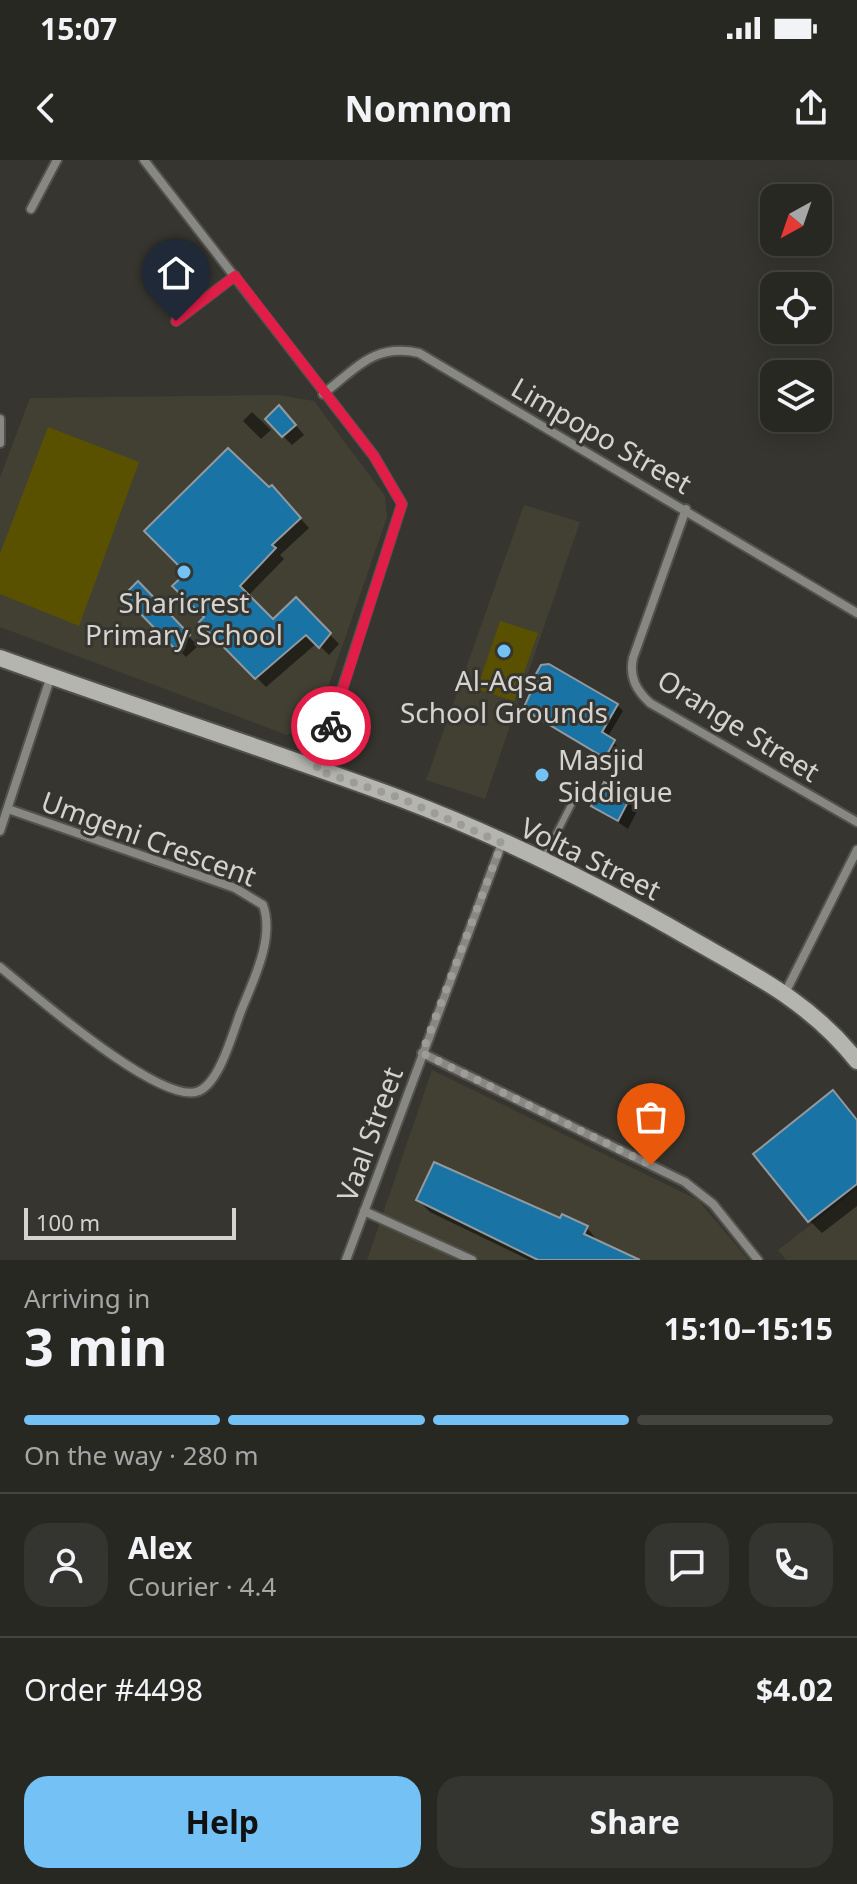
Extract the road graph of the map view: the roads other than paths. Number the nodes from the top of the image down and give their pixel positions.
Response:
1 (57, 160) edge
2 (144, 160) edge
3 (31, 209) dead end
4 (235, 276) junction
5 (176, 321) dead end
6 (323, 394) junction
7 (0, 419) edge
8 (0, 443) edge
9 (686, 509) junction
10 (857, 613) edge
11 (0, 658) edge
12 (51, 676) junction
13 (316, 770) junction
14 (571, 805) dead end
15 (8, 809) junction
16 (857, 822) edge
17 (0, 831) edge
18 (502, 843) junction
19 (857, 850) edge
20 (542, 862) junction
21 (0, 967) edge
22 (785, 993) junction
23 (422, 1053) junction
24 (857, 1061) edge
25 (364, 1211) junction
26 (346, 1260) edge
27 (472, 1260) edge
28 (758, 1260) edge

1 - 3 street
2 - 4 street
4 - 5 street
4 - 6 street
6 - 9 street, Limpopo Street
6 - 13 street
7 - 8 street
9 - 10 street, Limpopo Street
9 - 16 street, Orange Street
11 - 12 street, Volta Street
12 - 13 street, Volta Street
12 - 15 street, Umgeni Crescent
13 - 18 street, Volta Street
14 - 20 lane
15 - 17 street, Umgeni Crescent
15 - 21 street, Umgeni Crescent
18 - 20 street, Volta Street
18 - 23 street, Vaal Street
19 - 22 street
20 - 22 street, Volta Street
22 - 24 street, Volta Street
23 - 25 street, Vaal Street
23 - 28 street
25 - 26 street, Vaal Street
25 - 27 street

